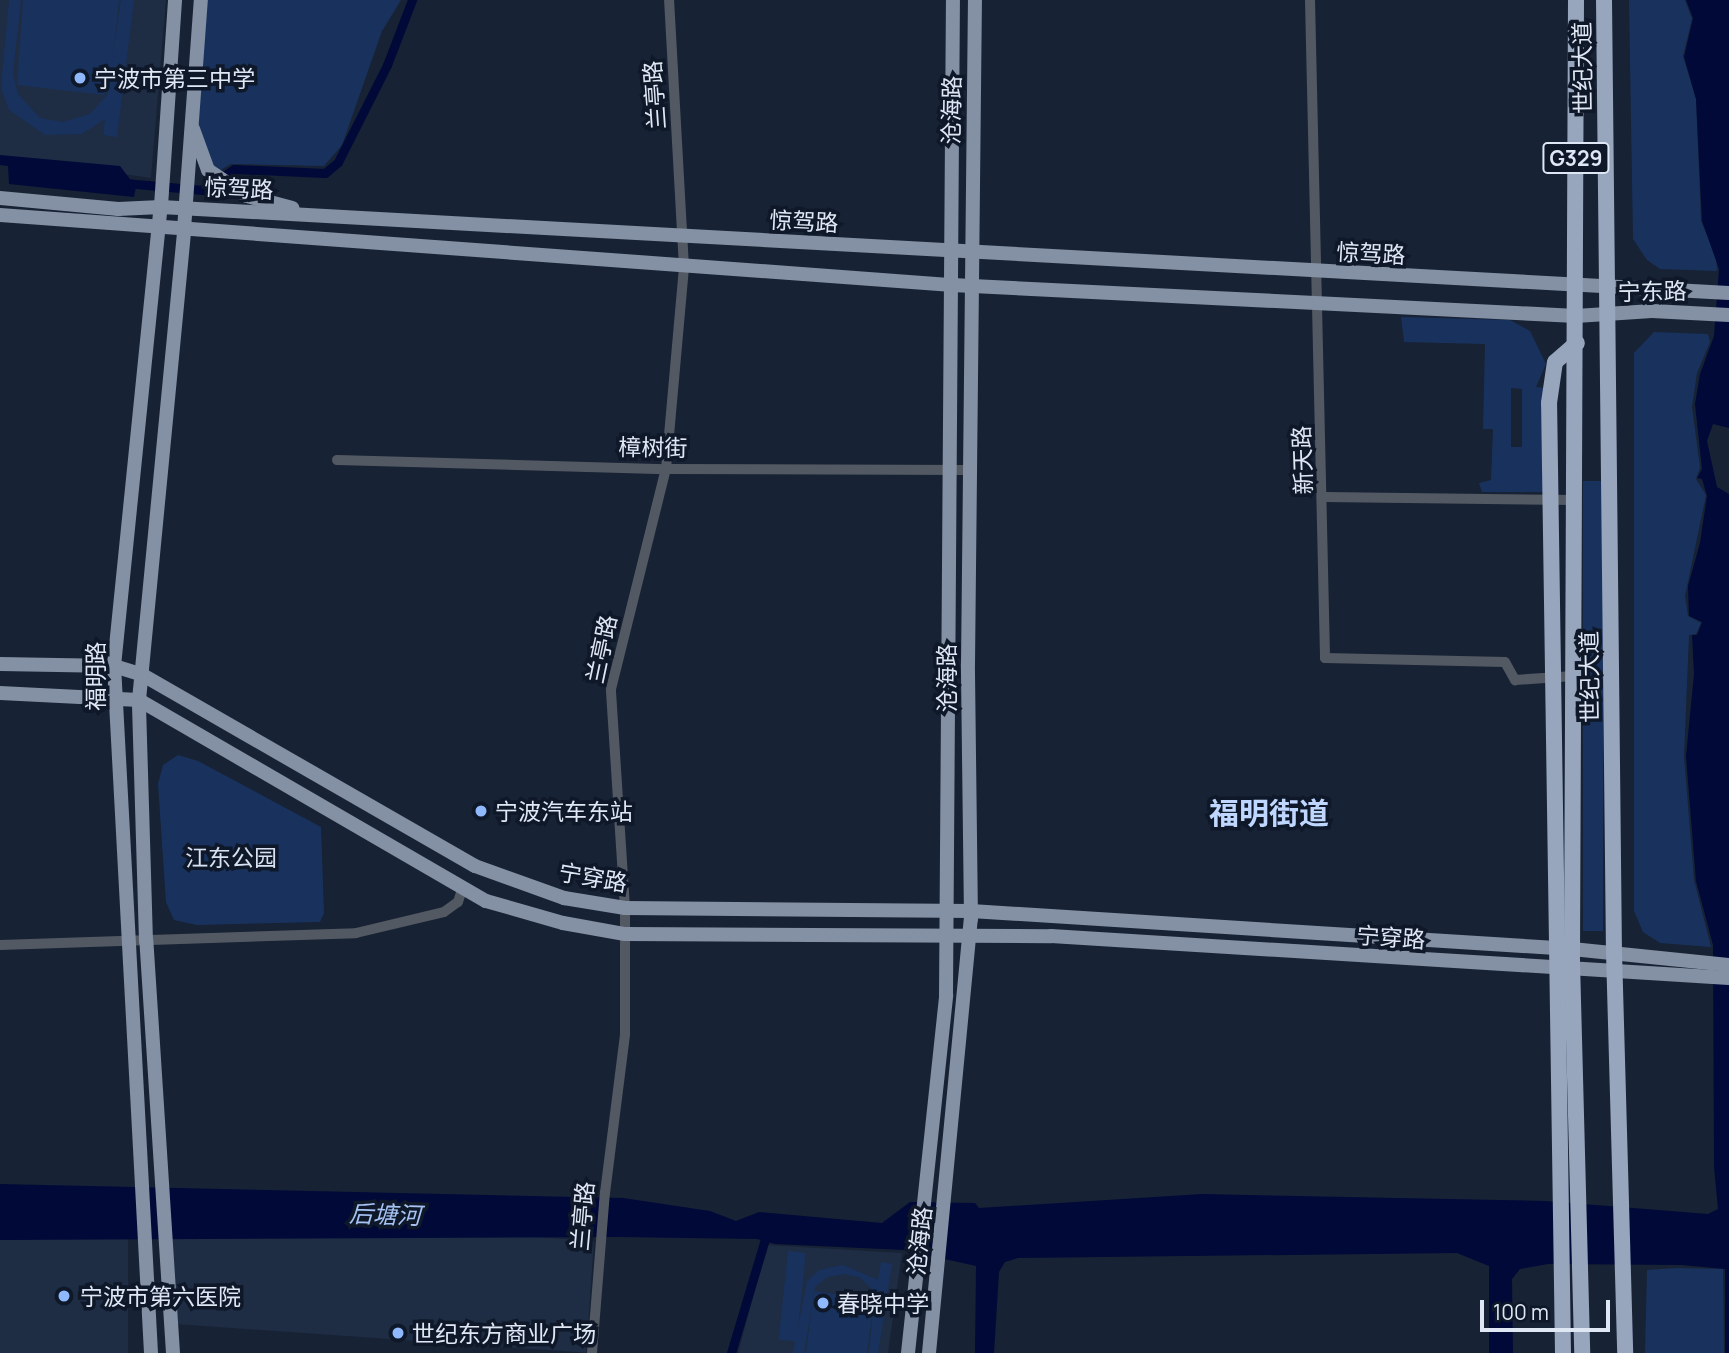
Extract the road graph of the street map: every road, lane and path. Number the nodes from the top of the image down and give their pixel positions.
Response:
1 (174, 0) edge
2 (201, 0) edge
3 (669, 0) edge
4 (953, 0) edge
5 (975, 0) edge
6 (1310, 0) edge
7 (1576, 0) edge
8 (1604, 0) edge
9 (192, 124) junction
10 (0, 198) edge
11 (161, 206) junction
12 (185, 208) junction
13 (0, 215) edge
14 (324, 216) junction
15 (159, 227) junction
16 (184, 229) junction
17 (685, 238) junction
18 (953, 252) junction
19 (973, 253) junction
20 (684, 267) junction
21 (1315, 272) junction
22 (952, 285) junction
23 (972, 286) junction
24 (1607, 286) junction
25 (1577, 287) junction
26 (1729, 293) edge
27 (1318, 303) junction
28 (1607, 314) junction
29 (1729, 315) edge
30 (1576, 316) junction
31 (1577, 343) junction
32 (337, 460) dead end
33 (666, 469) junction
34 (950, 470) junction
35 (969, 470) junction
36 (1325, 497) junction
37 (1551, 498) junction
38 (1575, 500) junction
39 (0, 664) edge
40 (114, 666) junction
41 (141, 674) junction
42 (1574, 676) junction
43 (1554, 677) junction
44 (0, 693) edge
45 (116, 697) junction
46 (139, 700) junction
47 (463, 887) junction
48 (625, 908) junction
49 (946, 910) junction
50 (971, 911) junction
51 (625, 933) junction
52 (970, 933) junction
53 (946, 934) junction
54 (129, 941) junction
55 (146, 941) junction
56 (0, 945) edge
57 (1564, 948) junction
58 (1614, 952) junction
59 (1729, 965) edge
60 (1565, 971) junction
61 (1687, 971) junction
62 (1615, 973) junction
63 (1729, 978) edge
64 (151, 1353) edge
65 (173, 1353) edge
66 (592, 1353) edge
67 (908, 1353) edge
68 (929, 1353) edge
69 (1563, 1353) edge
70 (1582, 1353) edge
71 (1625, 1353) edge

1 - 11 main road, 福明路
2 - 9 main road, 福明路
3 - 17 street, 兰亭路
4 - 18 main road, 沧海路
5 - 19 main road, 沧海路
6 - 21 street, 新天路
7 - 25 highway, 世纪大道 / G329
8 - 24 highway, 世纪大道 / G329
9 - 12 main road, 福明路
9 - 14 main road
10 - 11 main road, 惊驾路
11 - 12 main road, 惊驾路
11 - 15 main road, 福明路
12 - 14 main road, 惊驾路
12 - 16 main road, 福明路
13 - 15 main road, 惊驾路
14 - 17 main road, 惊驾路
15 - 16 main road, 惊驾路
15 - 40 main road, 福明路
16 - 20 main road, 惊驾路
16 - 41 main road, 福明路
17 - 18 main road, 惊驾路
17 - 20 street, 兰亭路
18 - 19 main road, 惊驾路
18 - 22 main road, 沧海路
19 - 21 main road, 惊驾路
19 - 23 main road, 沧海路
20 - 22 main road, 惊驾路
20 - 33 street, 兰亭路
21 - 25 main road, 惊驾路
21 - 27 street, 新天路
22 - 23 main road, 惊驾路
22 - 34 main road, 沧海路
23 - 27 main road, 惊驾路
23 - 35 main road, 沧海路
24 - 25 main road, 惊驾路
24 - 26 main road, 宁东路
24 - 28 highway, 世纪大道
25 - 30 highway, 世纪大道 / G329
27 - 30 main road, 惊驾路
27 - 36 street, 新天路
28 - 29 main road, 宁东路
28 - 30 main road, 宁东路
28 - 58 highway, 世纪大道
30 - 31 highway, 世纪大道
31 - 37 highway
31 - 38 highway, 世纪大道
32 - 33 street, 樟树街
33 - 34 street, 樟树街
33 - 48 street, 兰亭路
34 - 35 street, 樟树街
34 - 49 main road, 沧海路
35 - 50 main road, 沧海路
36 - 37 street
36 - 43 street, 新天路
37 - 38 street
37 - 43 highway
38 - 42 highway, 世纪大道
39 - 40 main road, 宁穿路
40 - 41 main road, 宁穿路
40 - 45 main road, 福明路
41 - 46 main road, 福明路
41 - 48 main road, 宁穿路
42 - 43 street, 新天路
42 - 57 highway, 世纪大道
43 - 57 highway
44 - 45 main road
45 - 46 main road
45 - 54 main road, 福明路
46 - 47 main road
46 - 55 main road, 福明路
47 - 51 main road
47 - 55 street
48 - 49 main road, 宁穿路
48 - 51 street, 兰亭路
49 - 50 main road, 宁穿路
49 - 53 main road, 沧海路
50 - 52 main road, 沧海路
50 - 57 main road, 宁穿路
51 - 53 main road
51 - 66 street, 兰亭路
52 - 53 main road
52 - 60 main road, 宁穿路
52 - 68 main road, 沧海路
53 - 67 main road, 沧海路
54 - 55 street
54 - 56 street
54 - 64 main road, 福明路
55 - 65 main road, 福明路
57 - 58 main road, 宁穿路
57 - 60 highway
58 - 61 main road, 宁穿路
58 - 62 highway, 世纪大道
59 - 61 main road, 宁穿路
60 - 62 main road, 宁穿路
60 - 69 highway
60 - 70 highway
61 - 62 main road, 宁穿路
61 - 63 main road, 宁穿路
62 - 71 highway, 世纪大道

